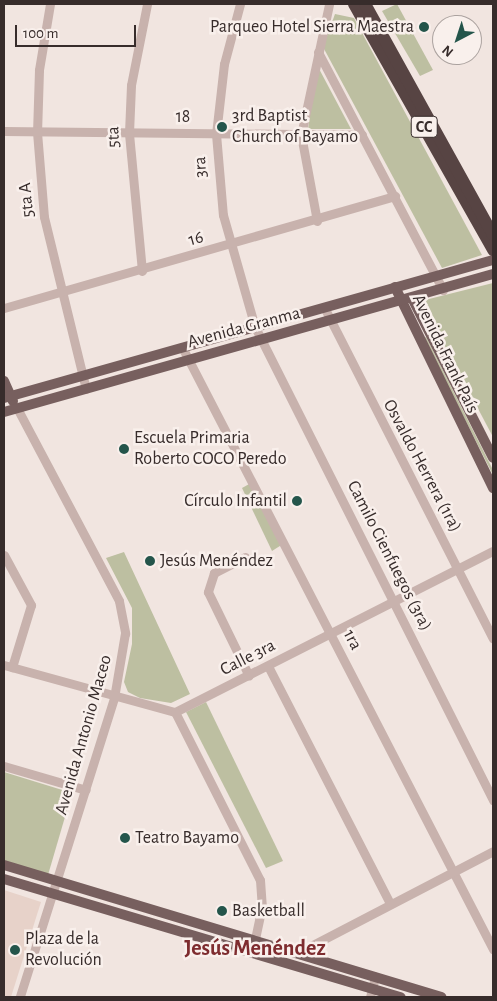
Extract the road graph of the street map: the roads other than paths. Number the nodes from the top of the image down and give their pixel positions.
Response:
1 (50, 4) edge
2 (147, 4) edge
3 (240, 4) edge
4 (329, 4) edge
5 (354, 4) edge
6 (365, 4) edge
7 (318, 52) junction
8 (4, 131) edge
9 (37, 132) junction
10 (129, 133) junction
11 (216, 134) junction
12 (301, 134) junction
13 (362, 134) junction
14 (395, 196) junction
15 (317, 221) junction
16 (493, 235) edge
17 (231, 246) junction
18 (493, 250) edge
19 (493, 260) edge
20 (142, 271) junction
21 (493, 274) edge
22 (435, 276) junction
23 (407, 284) junction
24 (395, 287) junction
25 (443, 290) junction
26 (60, 293) junction
27 (412, 298) junction
28 (400, 302) junction
29 (4, 308) edge
30 (324, 308) junction
31 (328, 322) junction
32 (256, 327) junction
33 (261, 340) junction
34 (182, 347) junction
35 (188, 361) junction
36 (84, 375) junction
37 (4, 381) edge
38 (86, 389) junction
39 (7, 397) edge
40 (17, 408) junction
41 (4, 412) edge
42 (493, 458) edge
43 (493, 488) edge
44 (493, 551) edge
45 (4, 555) edge
46 (245, 557) dead end
47 (458, 569) junction
48 (394, 600) junction
49 (330, 633) junction
50 (493, 638) edge
51 (8, 666) edge
52 (268, 666) junction
53 (249, 676) junction
54 (114, 698) junction
55 (174, 712) junction
56 (4, 766) edge
57 (86, 790) junction
58 (493, 800) edge
59 (493, 851) edge
60 (4, 865) edge
61 (454, 871) junction
62 (4, 879) edge
63 (58, 881) junction
64 (53, 894) junction
65 (390, 903) junction
66 (255, 941) junction
67 (493, 949) edge
68 (252, 953) junction
69 (302, 955) junction
70 (375, 977) junction
71 (371, 993) edge
72 (20, 997) edge
73 (401, 997) edge
74 (441, 997) edge

1 - 9 street, 5ta A
2 - 10 street, 5ta
3 - 11 street, 3ra
4 - 7 street
5 - 18 highway, CC
6 - 16 highway, CC
7 - 12 street
7 - 13 street
8 - 9 street, 18
9 - 10 street, 18
9 - 26 street, 5ta A
10 - 11 street, 18
10 - 20 street, 5ta
11 - 12 street, 18
11 - 17 street, 3ra
12 - 13 street, 18
12 - 15 street
13 - 14 street
14 - 15 street, 16
14 - 22 street
15 - 17 street, 16
17 - 20 street, 16
17 - 32 street, 3ra
19 - 22 main road, Avenida Granma
20 - 26 street, 16
21 - 25 main road, Avenida Granma
22 - 23 main road, Avenida Granma
22 - 25 street
23 - 24 main road, Avenida Granma
23 - 27 street, Avenida Frank País
24 - 28 main road, Avenida Frank País
24 - 30 main road, Avenida Granma
25 - 27 main road, Avenida Granma
26 - 29 street, 16
26 - 36 street, 5ta A
27 - 28 main road, Avenida Granma
27 - 42 main road, Avenida Frank País
28 - 31 main road, Avenida Granma
28 - 43 main road, Avenida Frank País
30 - 31 street, Osvaldo Herrera (1ra)
30 - 32 main road, Avenida Granma
31 - 33 main road, Avenida Granma
31 - 47 street, Osvaldo Herrera (1ra)
32 - 33 street, Camilo Cienfuegos (3ra)
32 - 34 main road, Avenida Granma
33 - 35 main road, Avenida Granma
33 - 48 street, Camilo Cienfuegos (3ra)
34 - 35 street, 1ra
34 - 36 main road, Avenida Granma
35 - 38 main road, Avenida Granma
35 - 49 street, 1ra
36 - 38 street, 5ta A
36 - 39 main road, Avenida Granma
37 - 39 main road, Avenida Antonio Maceo
38 - 40 main road, Avenida Granma
39 - 40 main road, Avenida Antonio Maceo
40 - 41 main road, Avenida Granma
40 - 54 street, Avenida Antonio Maceo
44 - 47 street, Calle 3ra
45 - 51 street
46 - 53 street
47 - 48 street, Calle 3ra
47 - 50 street, Osvaldo Herrera (1ra)
48 - 49 street, Calle 3ra
48 - 58 street, Camilo Cienfuegos (3ra)
49 - 52 street, Calle 3ra
49 - 61 street, 1ra
51 - 54 street
52 - 53 street, Calle 3ra
52 - 65 street
53 - 55 street, Calle 3ra
54 - 55 street
54 - 57 street, Avenida Antonio Maceo
55 - 66 street
56 - 57 street
57 - 63 street, Avenida Antonio Maceo
59 - 61 street
60 - 63 main road
61 - 65 street
61 - 67 street, 1ra
62 - 64 main road
63 - 64 street, Avenida Antonio Maceo
63 - 66 main road
64 - 68 main road
64 - 72 street, Avenida Antonio Maceo
65 - 69 street
66 - 68 street
66 - 69 main road
68 - 71 main road
69 - 70 main road
70 - 71 street
70 - 74 main road
71 - 73 main road

